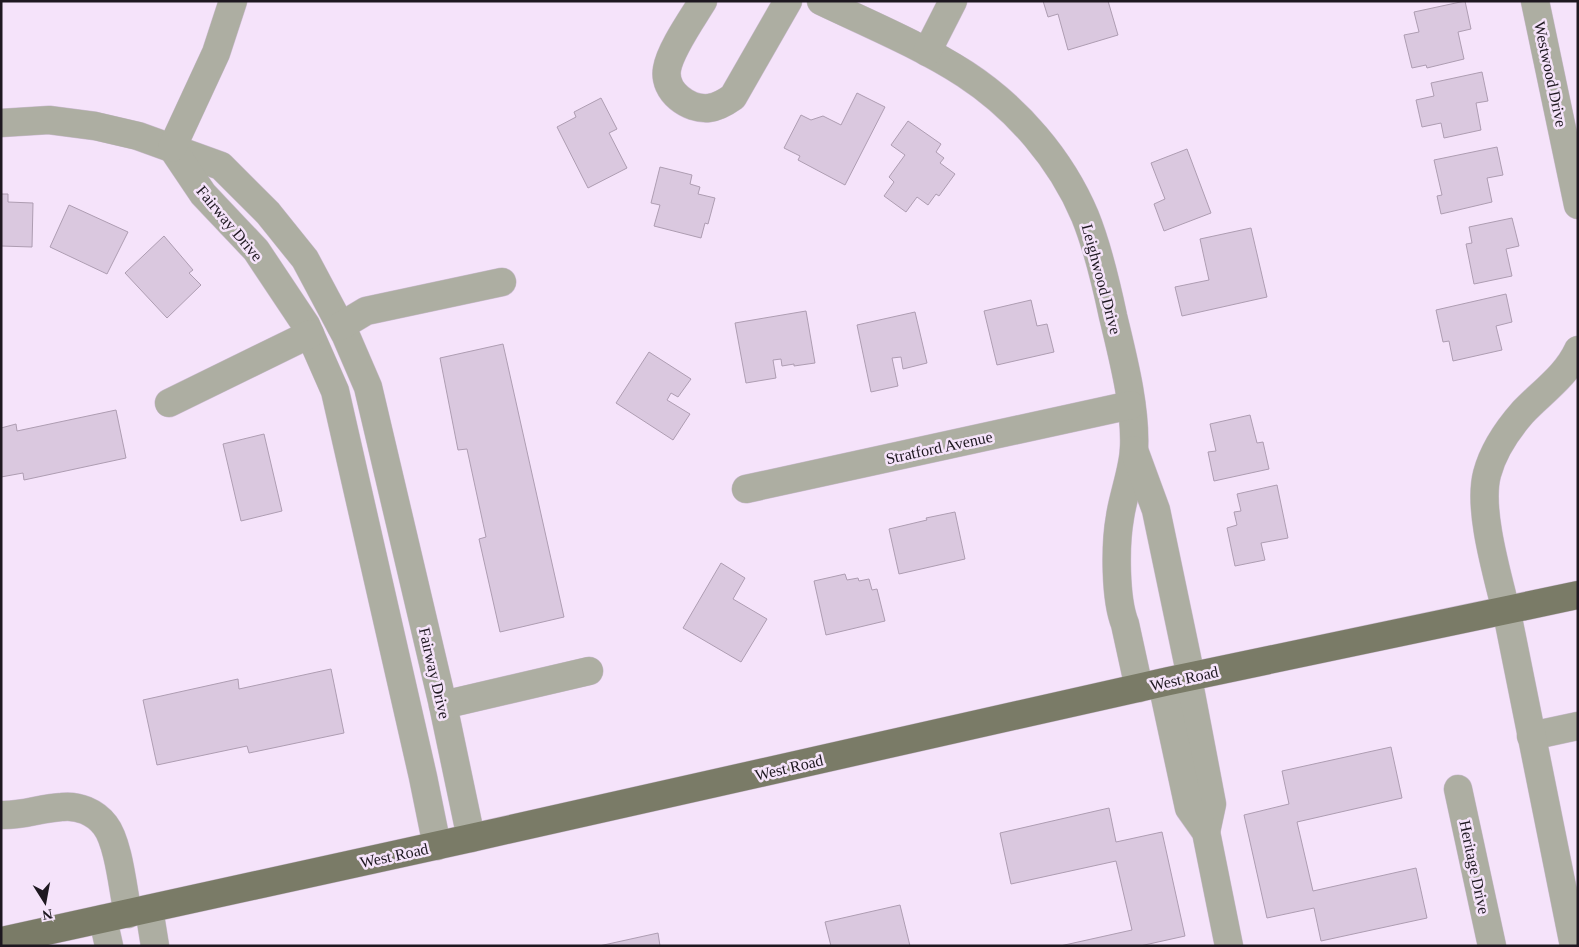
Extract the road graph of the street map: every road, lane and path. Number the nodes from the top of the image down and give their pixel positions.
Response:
1 (233, 1) edge
2 (703, 1) edge
3 (788, 1) edge
4 (821, 1) edge
5 (953, 1) edge
6 (1535, 1) edge
7 (927, 52) junction
8 (1, 123) edge
9 (172, 148) junction
10 (1578, 205) edge
11 (502, 282) dead end
12 (341, 326) junction
13 (310, 334) junction
14 (1578, 350) edge
15 (169, 403) dead end
16 (1131, 405) junction
17 (1134, 450) junction
18 (746, 489) dead end
19 (397, 509) junction
20 (364, 517) junction
21 (1578, 595) edge
22 (1506, 610) junction
23 (589, 671) dead end
24 (1170, 681) junction
25 (443, 705) junction
26 (1578, 726) edge
27 (1532, 736) junction
28 (1458, 789) dead end
29 (1, 815) edge
30 (471, 838) junction
31 (437, 846) junction
32 (126, 914) junction
33 (1, 941) edge
34 (1485, 944) edge
35 (109, 946) edge
36 (155, 946) edge
37 (1229, 946) edge
38 (1574, 946) edge

1 - 9 street
2 - 3 street
4 - 7 street, Leighwood Drive
5 - 7 street
6 - 10 street, Westwood Drive
7 - 16 street, Leighwood Drive
8 - 9 street
9 - 12 street, Fairway Drive
9 - 13 street, Fairway Drive
11 - 12 street
12 - 19 street, Fairway Drive
13 - 15 street
13 - 20 street, Fairway Drive
14 - 22 street
16 - 17 street, Leighwood Drive
16 - 18 street, Stratford Avenue
17 - 24 street, Leighwood Drive
17 - 24 street, Leighwood Drive
19 - 20 street
19 - 25 street, Fairway Drive
20 - 31 street, Fairway Drive
21 - 22 main road, West Road
22 - 24 main road, West Road
22 - 27 street
23 - 25 street
24 - 30 main road, West Road
24 - 37 street
25 - 30 street, Fairway Drive
26 - 27 street
27 - 38 street
28 - 34 street, Heritage Drive
29 - 32 street
30 - 31 main road, West Road
31 - 32 main road, West Road
32 - 33 main road, West Road
32 - 35 street
32 - 36 street

